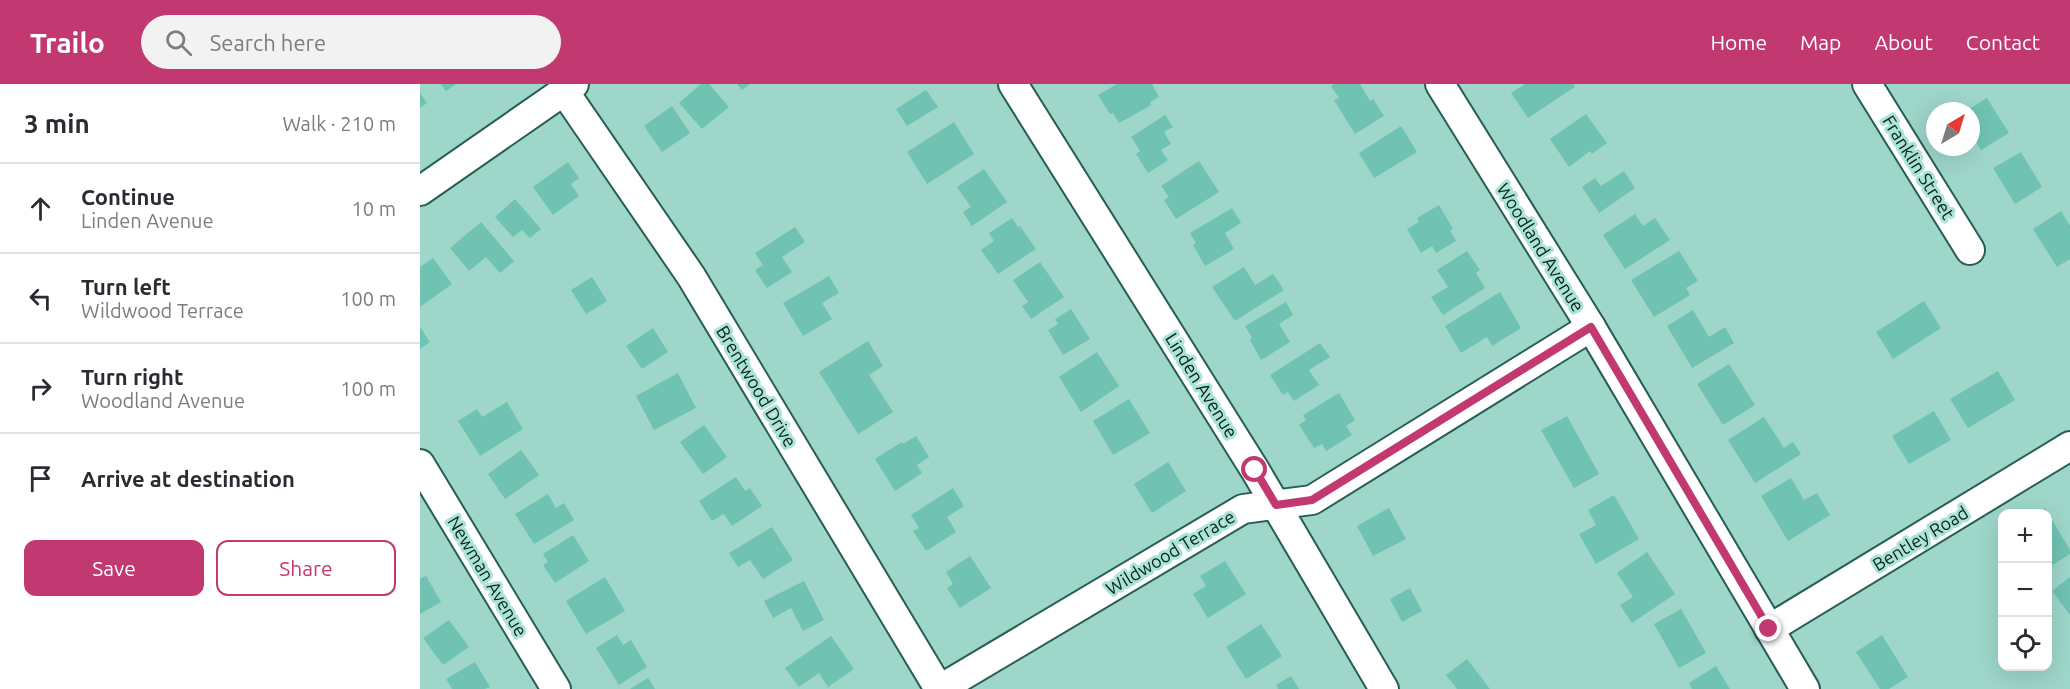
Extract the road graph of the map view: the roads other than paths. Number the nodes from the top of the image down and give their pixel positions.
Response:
1 (1013, 84) edge
2 (1440, 84) edge
3 (1867, 84) edge
4 (569, 88) edge
5 (420, 191) edge
6 (1970, 250) dead end
7 (1591, 327) junction
8 (2070, 446) edge
9 (420, 464) edge
10 (1276, 505) junction
11 (1769, 629) junction
12 (556, 689) edge
13 (940, 689) edge
14 (1384, 689) edge
15 (1805, 689) edge

1 - 10 street, Linden Avenue
2 - 7 street, Woodland Avenue
3 - 6 street, Franklin Street
4 - 5 street
4 - 13 street, Brentwood Drive
7 - 10 street, Wildwood Terrace
7 - 11 street, Woodland Avenue
8 - 11 street, Bentley Road
9 - 12 street, Newman Avenue
10 - 13 street, Wildwood Terrace
10 - 14 street, Linden Avenue
11 - 15 street, Woodland Avenue

